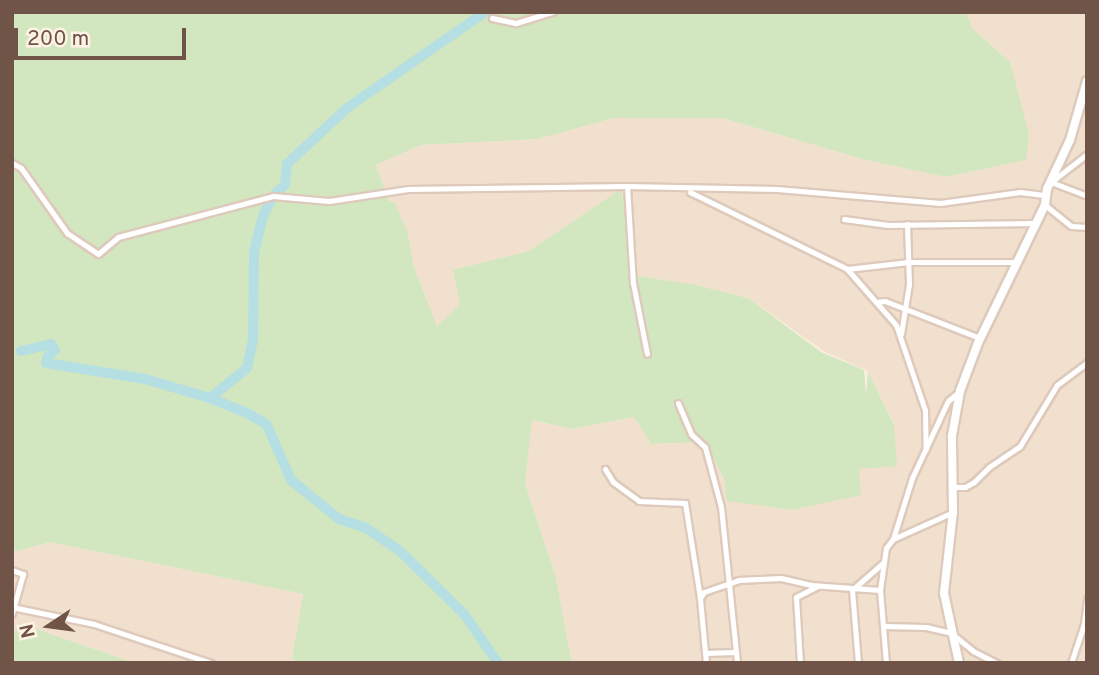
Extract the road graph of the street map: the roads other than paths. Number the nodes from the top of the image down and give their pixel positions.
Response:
1 (552, 12) edge
2 (492, 18) dead end
3 (1087, 81) edge
4 (1087, 154) edge
5 (12, 163) edge
6 (1051, 182) junction
7 (627, 186) junction
8 (660, 188) junction
9 (1046, 195) junction
10 (1087, 196) edge
11 (1045, 205) junction
12 (844, 219) dead end
13 (1036, 223) junction
14 (908, 224) junction
15 (1087, 227) edge
16 (909, 262) junction
17 (1017, 262) junction
18 (847, 269) junction
19 (876, 302) junction
20 (906, 310) junction
21 (900, 337) junction
22 (980, 338) junction
23 (647, 354) dead end
24 (1087, 362) edge
25 (960, 391) junction
26 (678, 403) dead end
27 (926, 449) junction
28 (605, 469) dead end
29 (951, 487) junction
30 (953, 512) junction
31 (893, 539) junction
32 (884, 562) junction
33 (12, 569) edge
34 (728, 584) junction
35 (818, 586) junction
36 (852, 590) junction
37 (880, 590) junction
38 (700, 597) junction
39 (1087, 598) edge
40 (13, 609) edge
41 (885, 626) junction
42 (953, 636) junction
43 (735, 652) junction
44 (705, 653) junction
45 (737, 661) dead end
46 (211, 663) edge
47 (706, 663) edge
48 (800, 663) edge
49 (858, 663) edge
50 (886, 663) edge
51 (959, 663) edge
52 (997, 663) edge
53 (1071, 663) edge

1 - 2 street
3 - 6 street
4 - 6 street
5 - 7 street
6 - 9 street
6 - 10 street
7 - 8 street
7 - 23 street
8 - 9 street
8 - 18 street
9 - 11 street
11 - 13 street
11 - 15 street
12 - 14 street
13 - 14 street
13 - 17 street
14 - 16 street
16 - 17 street
16 - 18 street
16 - 20 street
17 - 22 street
18 - 19 street
19 - 20 street
19 - 21 street
20 - 21 street
20 - 22 street
21 - 27 street
22 - 25 street
24 - 29 street
25 - 27 street
25 - 29 street
26 - 34 street
27 - 31 street
28 - 38 street
29 - 30 street
30 - 31 street
30 - 42 street
31 - 32 street
32 - 36 street
32 - 37 street
33 - 40 street
34 - 35 street
34 - 38 street
34 - 43 street
35 - 36 street
35 - 48 street
36 - 37 street
36 - 49 street
37 - 41 street
38 - 44 street
39 - 53 street
40 - 46 street
41 - 42 street
41 - 50 street
42 - 51 street
42 - 52 street
43 - 44 street
43 - 45 street
44 - 47 street

